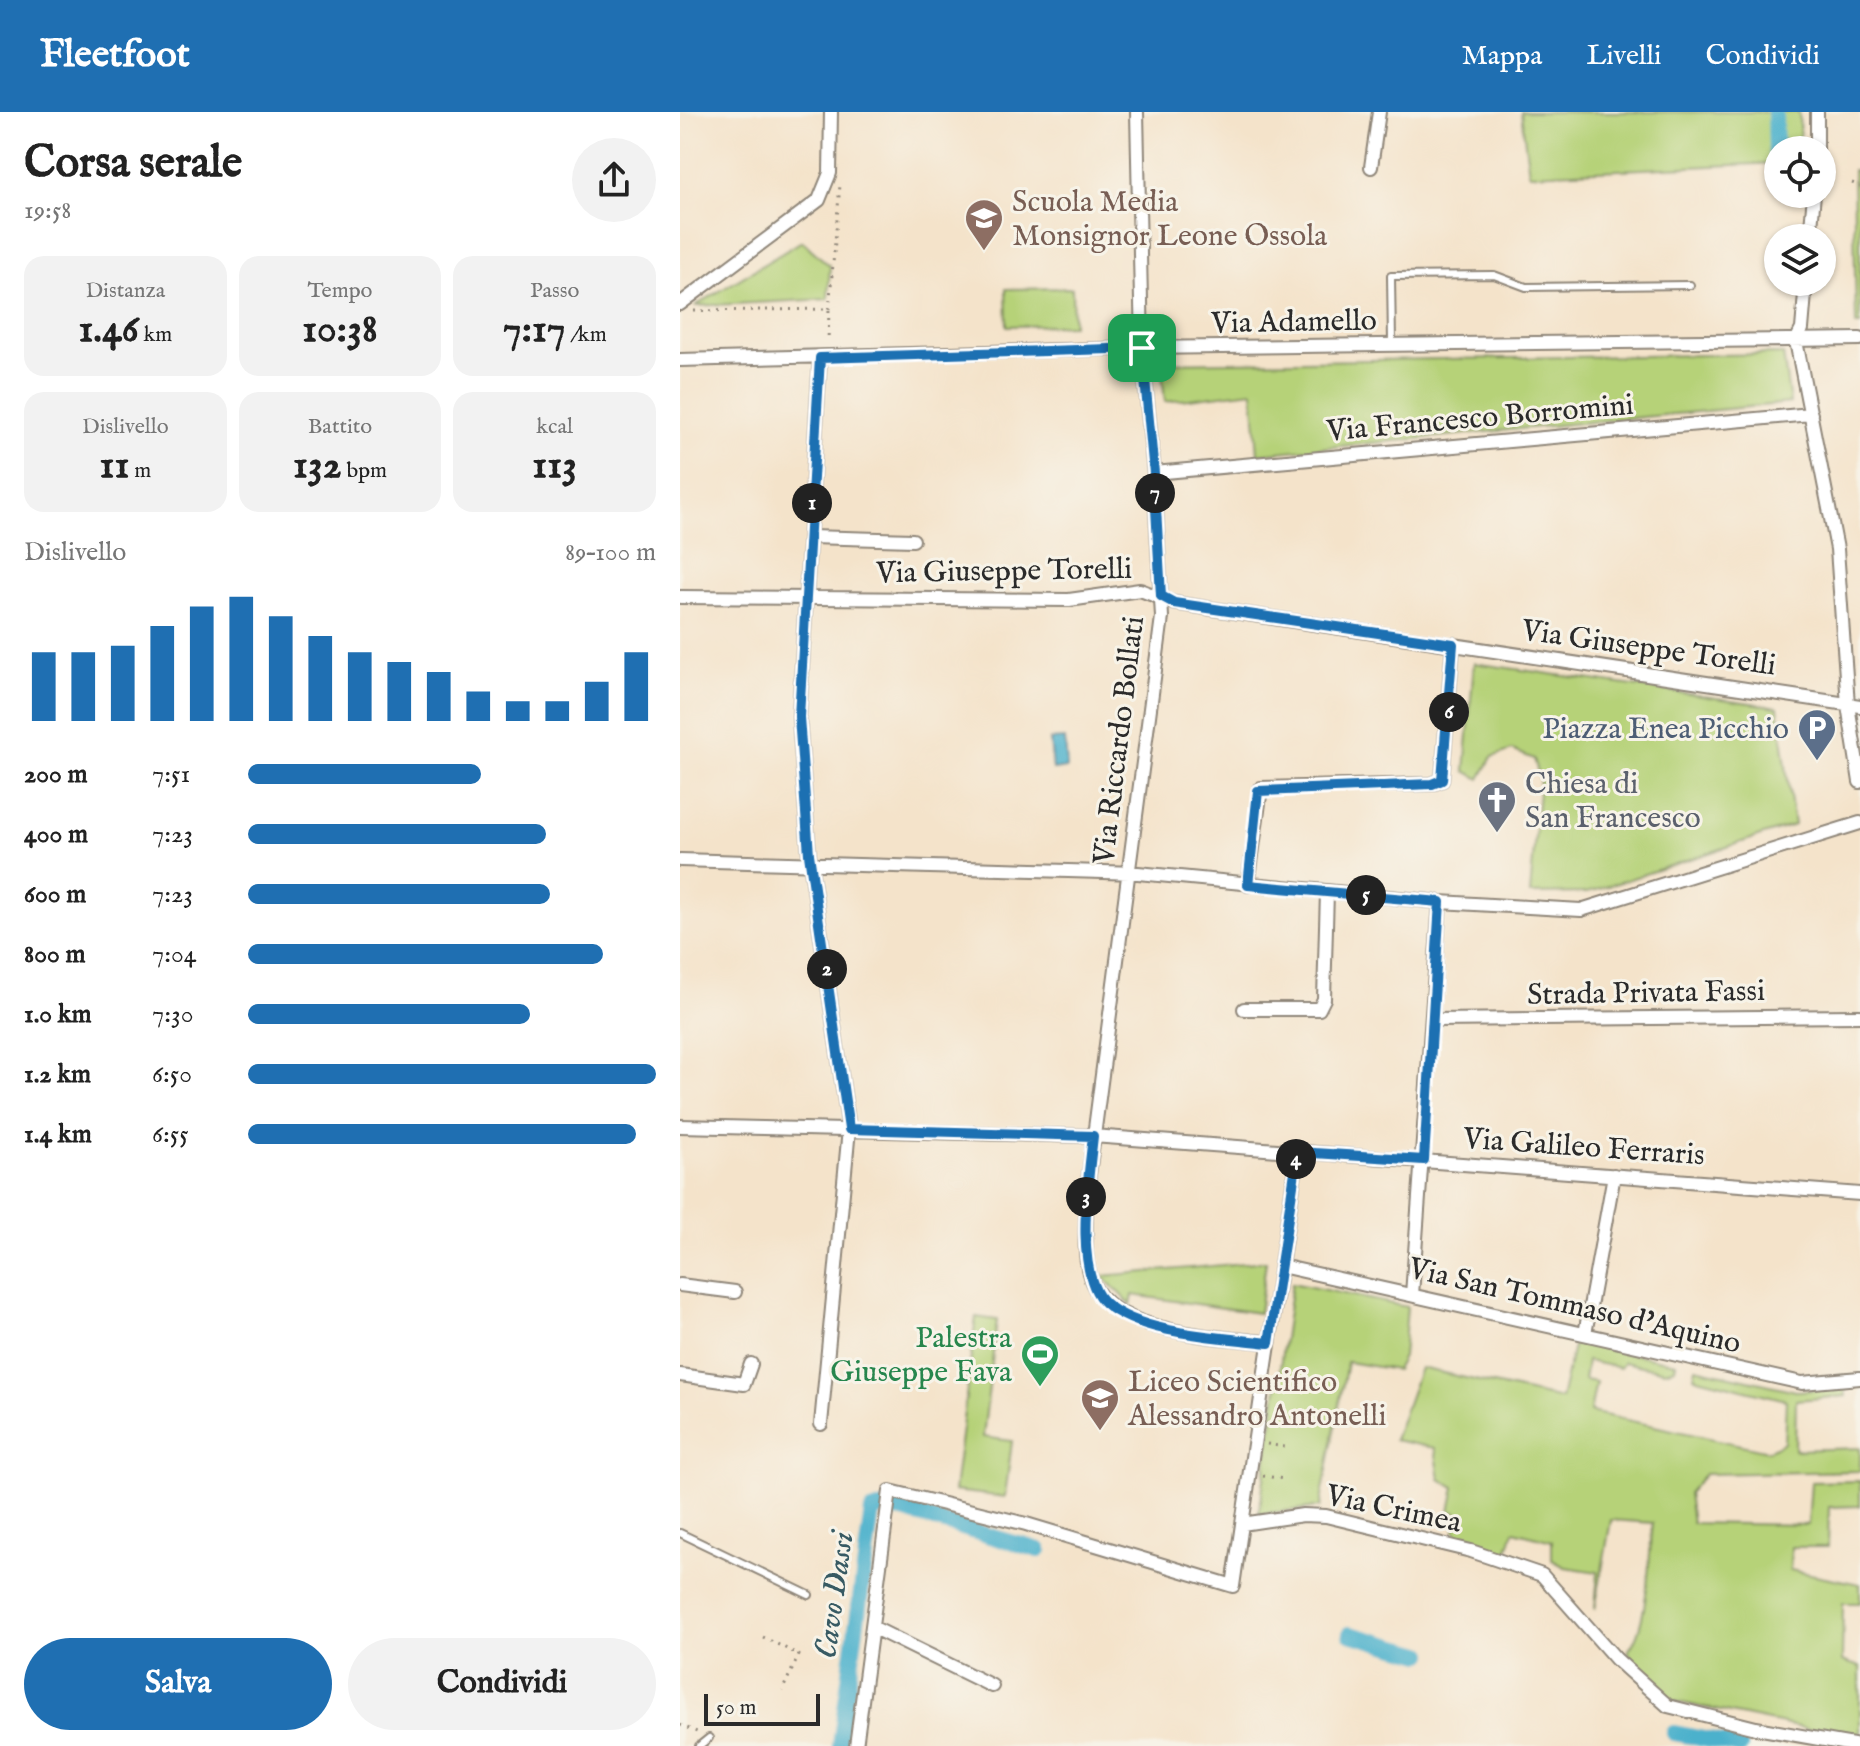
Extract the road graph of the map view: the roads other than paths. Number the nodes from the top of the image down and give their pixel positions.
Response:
1 (831, 112) edge
2 (1137, 112) edge
3 (1379, 112) edge
4 (1817, 112) edge
5 (1817, 136) edge
6 (1371, 167) dead end
7 (1690, 285) dead end
8 (1805, 296) edge
9 (681, 308) edge
10 (1860, 339) edge
11 (1796, 341) junction
12 (1392, 346) junction
13 (1142, 348) junction
14 (820, 358) junction
15 (680, 360) edge
16 (1811, 414) junction
17 (1154, 473) junction
18 (810, 537) junction
19 (913, 540) dead end
20 (1161, 596) junction
21 (680, 597) edge
22 (806, 599) junction
23 (1453, 644) junction
24 (1854, 705) edge
25 (1860, 782) edge
26 (1860, 823) edge
27 (680, 860) edge
28 (812, 865) junction
29 (1128, 874) junction
30 (1248, 885) junction
31 (1327, 892) junction
32 (1440, 902) junction
33 (1244, 1009) dead end
34 (1860, 1016) edge
35 (1433, 1020) junction
36 (680, 1126) edge
37 (849, 1129) junction
38 (1093, 1136) junction
39 (1298, 1152) junction
40 (1424, 1160) junction
41 (1614, 1175) junction
42 (1860, 1194) edge
43 (1281, 1266) junction
44 (680, 1285) edge
45 (735, 1292) dead end
46 (1412, 1295) junction
47 (1585, 1334) junction
48 (1269, 1343) junction
49 (751, 1364) dead end
50 (680, 1375) edge
51 (1860, 1378) edge
52 (821, 1424) dead end
53 (1242, 1524) junction
54 (680, 1533) edge
55 (809, 1595) dead end
56 (872, 1627) junction
57 (992, 1686) dead end
58 (709, 1738) road end
59 (699, 1746) edge
60 (856, 1746) edge
61 (1859, 1746) edge

1 - 9 street
2 - 13 street, Via Riccardo Bollati
3 - 6 street
4 - 5 street
7 - 12 lane
8 - 11 street
10 - 11 street, Via Adamello
11 - 12 street, Via Adamello
11 - 16 street
12 - 13 street, Via Adamello
13 - 14 street, Via Adamello
13 - 17 street, Via Riccardo Bollati
14 - 15 street, Via Adamello
14 - 18 street
16 - 17 street, Via Francesco Borromini
16 - 24 street
17 - 20 street, Via Riccardo Bollati
18 - 19 street
18 - 22 street
20 - 22 street, Via Giuseppe Torelli
20 - 23 street, Via Giuseppe Torelli
20 - 29 street, Via Riccardo Bollati
21 - 22 street, Via Giuseppe Torelli
22 - 28 street
23 - 24 street, Via Giuseppe Torelli
23 - 30 street
24 - 25 street
26 - 32 street
27 - 28 street
28 - 29 street
28 - 37 street
29 - 30 street
29 - 38 street, Via Riccardo Bollati
30 - 31 street
31 - 32 street
31 - 33 street
32 - 35 street
34 - 35 street, Strada Privata Fassi
35 - 40 street
36 - 37 street, Via Galileo Ferraris
37 - 38 street, Via Galileo Ferraris
37 - 52 street
38 - 39 street, Via Galileo Ferraris
38 - 48 street, Via Riccardo Bollati
39 - 40 street, Via Galileo Ferraris
39 - 43 street
40 - 41 street, Via Galileo Ferraris
40 - 46 street
41 - 42 street, Via Galileo Ferraris
41 - 47 street
43 - 46 street, Via San Tommaso d'Aquino
43 - 48 street
44 - 45 street
46 - 47 street, Via San Tommaso d'Aquino
47 - 51 street, Via San Tommaso d'Aquino
48 - 53 street
49 - 50 street
53 - 56 street
53 - 61 street, Via Crimea
54 - 55 lane
56 - 57 street
56 - 60 street
58 - 59 lane

